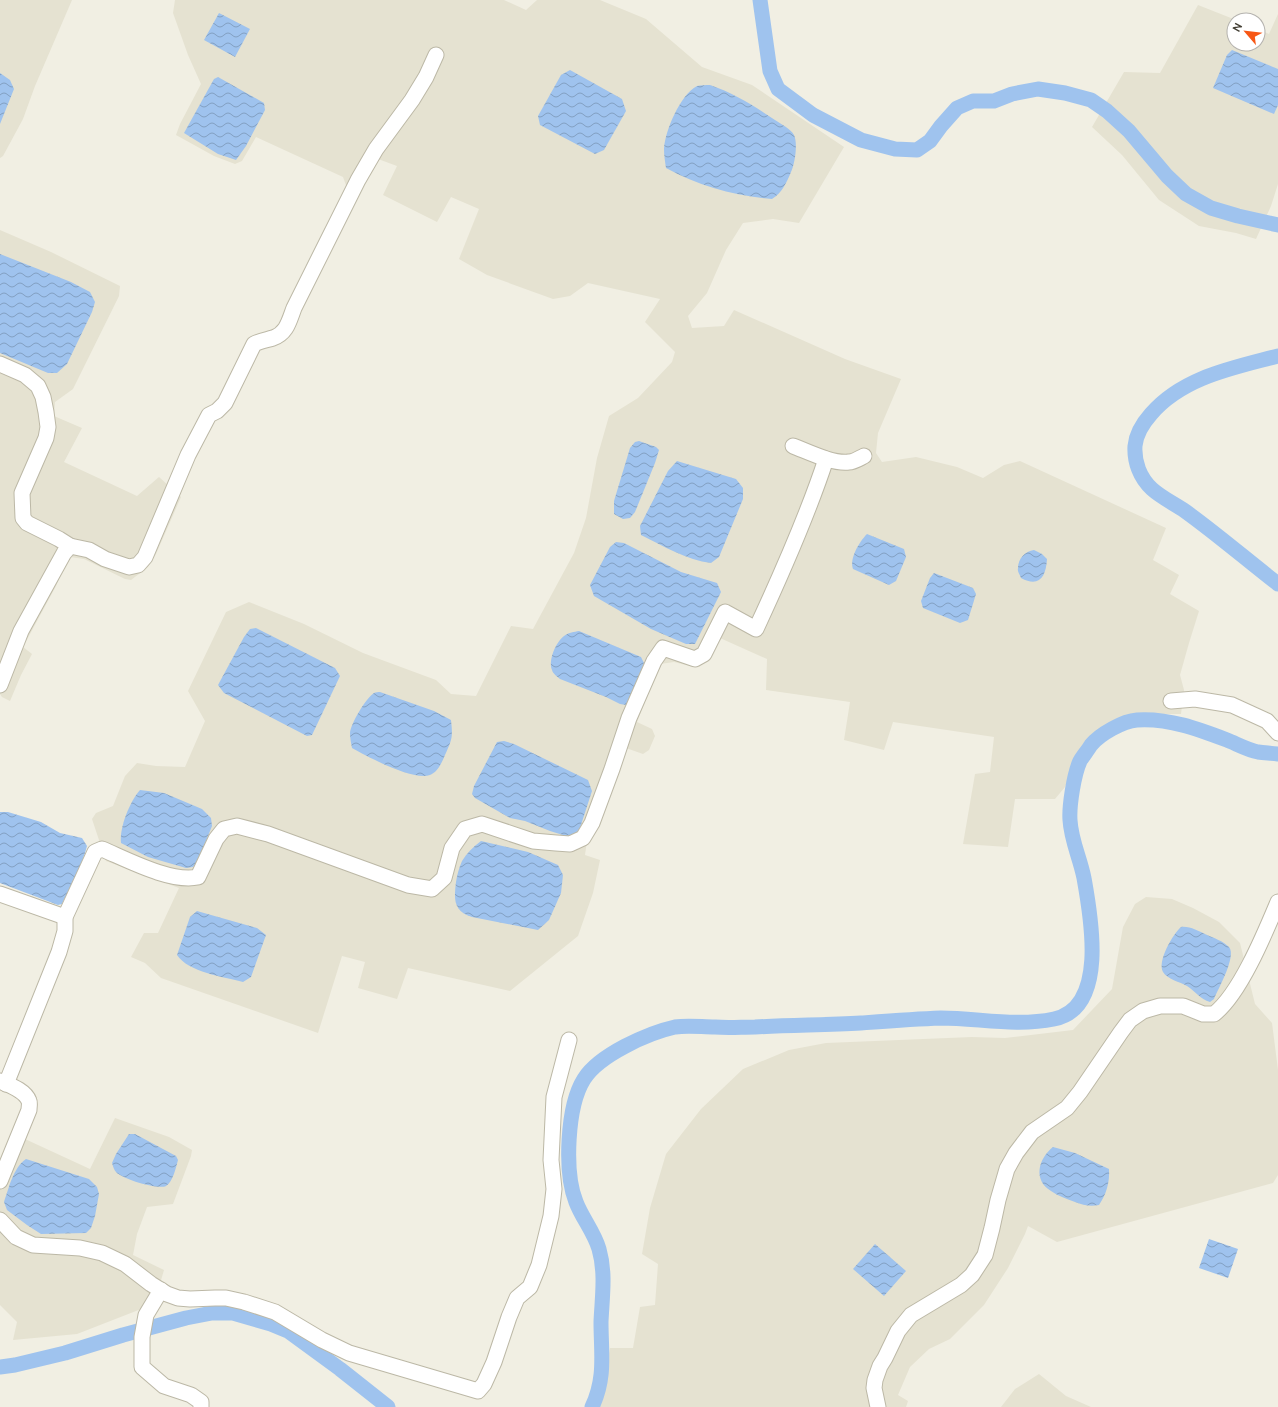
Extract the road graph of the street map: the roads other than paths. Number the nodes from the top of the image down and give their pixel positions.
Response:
1 (436, 55) dead end
2 (0, 364) edge
3 (793, 446) dead end
4 (864, 456) dead end
5 (826, 459) junction
6 (70, 546) junction
7 (0, 685) edge
8 (1171, 701) dead end
9 (1278, 733) edge
10 (0, 894) edge
11 (1278, 902) edge
12 (65, 917) junction
13 (568, 1040) dead end
14 (3, 1082) edge
15 (0, 1181) edge
16 (0, 1220) edge
17 (160, 1290) junction
18 (201, 1407) edge
19 (878, 1407) edge

1 - 6 street
2 - 6 street
3 - 5 street
4 - 5 street
5 - 12 street
6 - 7 street
8 - 9 street
10 - 12 street
11 - 19 street
12 - 14 street
13 - 17 street
14 - 15 street
16 - 17 street
17 - 18 street

